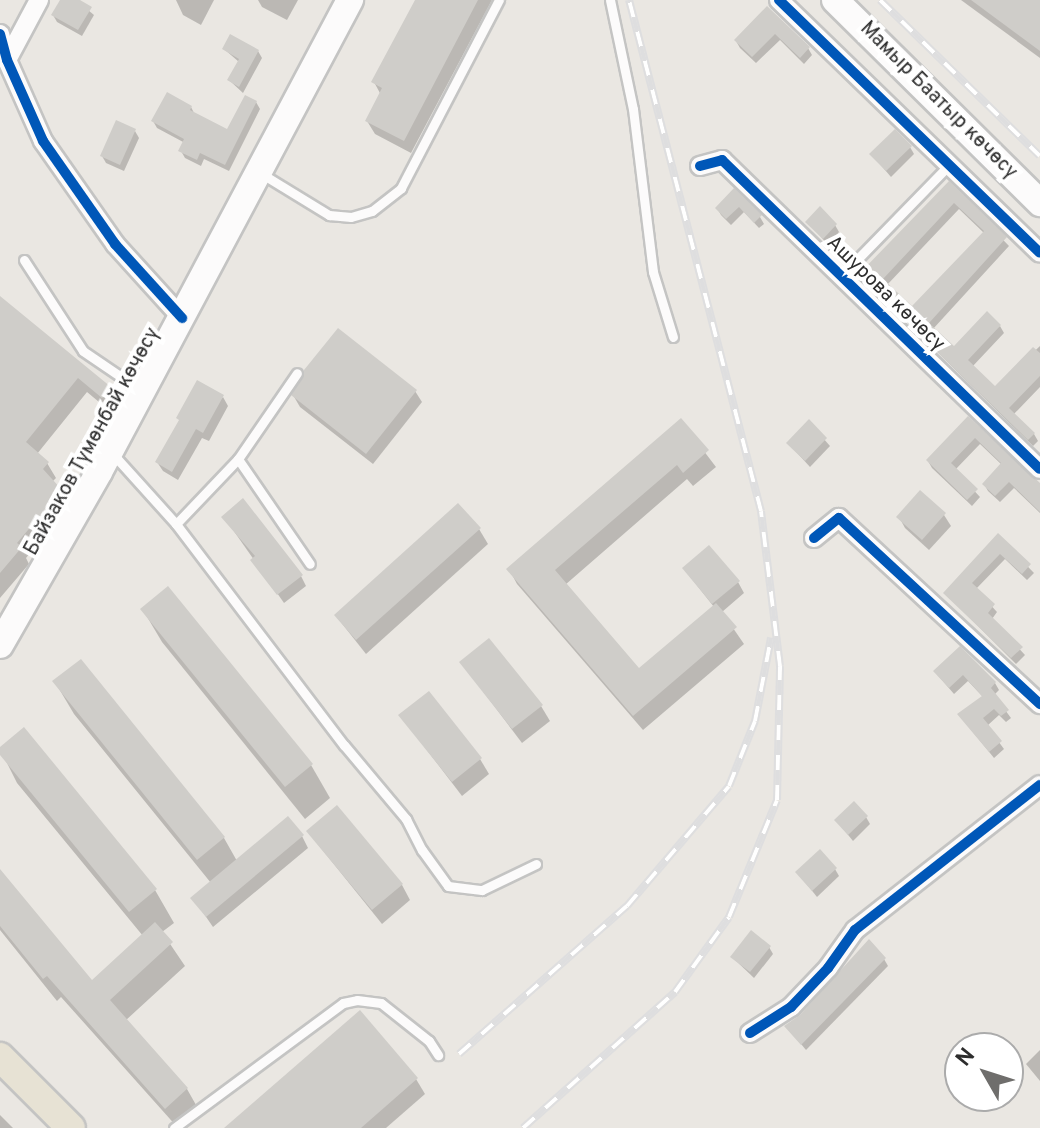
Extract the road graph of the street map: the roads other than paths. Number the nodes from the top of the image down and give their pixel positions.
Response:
1 (39, 0) edge
2 (350, 0) edge
3 (499, 0) edge
4 (610, 0) edge
5 (779, 0) edge
6 (835, 0) edge
7 (0, 34) edge
8 (7, 60) junction
9 (949, 165) junction
10 (700, 166) dead end
11 (259, 172) junction
12 (1040, 203) edge
13 (1040, 253) edge
14 (24, 260) dead end
15 (841, 276) junction
16 (182, 318) junction
17 (673, 337) dead end
18 (297, 373) dead end
19 (142, 391) junction
20 (110, 451) junction
21 (238, 459) junction
22 (1040, 469) edge
23 (176, 524) junction
24 (814, 538) dead end
25 (310, 564) dead end
26 (0, 645) edge
27 (1040, 704) edge
28 (1040, 785) edge
29 (536, 864) dead end
30 (750, 1033) dead end
31 (438, 1055) dead end
32 (0, 1057) edge
33 (71, 1128) edge
34 (174, 1128) edge

1 - 8 street
2 - 11 main road, Байзаков Түмөнбай көчөсү
3 - 11 lane
4 - 17 lane
5 - 9 street
6 - 12 main road, Мамыр Баатыр көчөсү
7 - 8 street
8 - 16 street
9 - 13 street
9 - 15 lane
10 - 15 street, Ашурова көчөсү
11 - 16 main road, Байзаков Түмөнбай көчөсү
14 - 19 lane
15 - 22 street, Ашурова көчөсү
16 - 19 main road, Байзаков Түмөнбай көчөсү
18 - 21 lane
19 - 20 main road, Байзаков Түмөнбай көчөсү
20 - 23 lane
20 - 26 main road, Байзаков Түмөнбай көчөсү
21 - 23 lane
21 - 25 lane
23 - 29 lane
24 - 27 street
28 - 30 street
31 - 34 lane
32 - 33 main road

